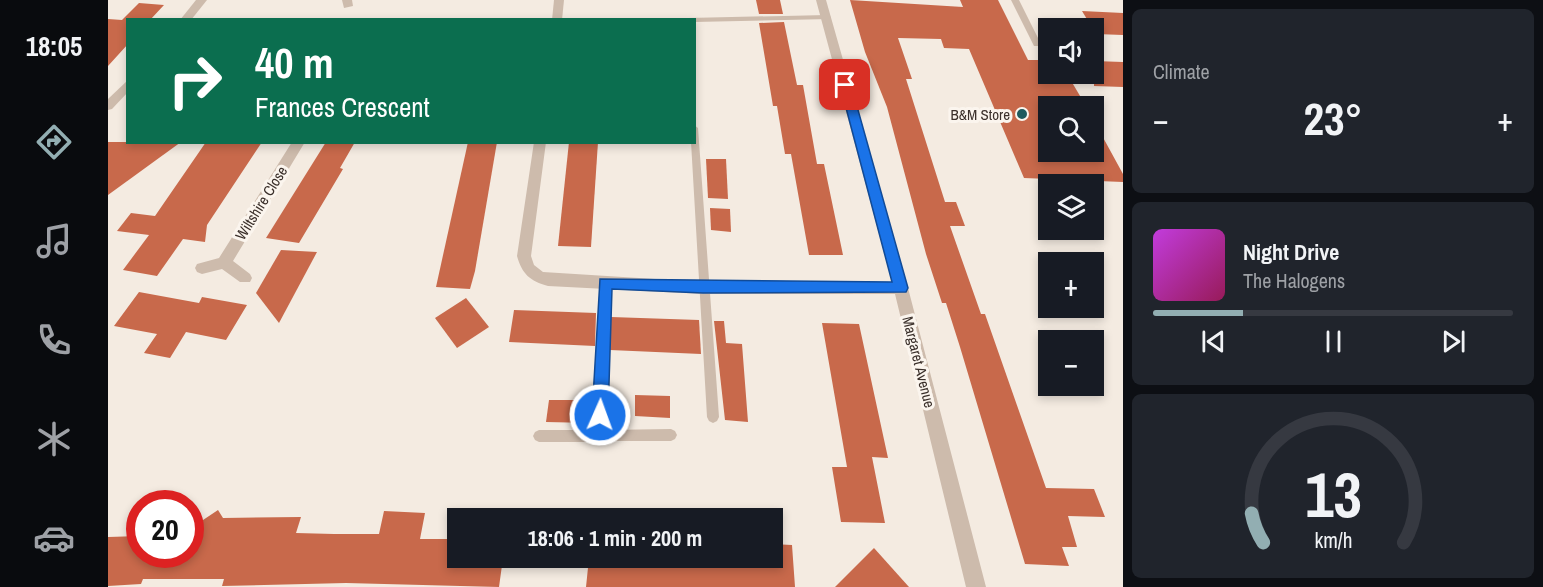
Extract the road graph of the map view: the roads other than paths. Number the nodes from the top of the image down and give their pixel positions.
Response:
1 (202, 0) edge
2 (559, 0) edge
3 (821, 0) edge
4 (1015, 0) edge
5 (187, 18) edge
6 (557, 18) edge
7 (827, 18) junction
8 (696, 20) edge
9 (1037, 44) dead end
10 (126, 86) edge
11 (109, 105) edge
12 (126, 106) edge
13 (298, 144) edge
14 (540, 144) edge
15 (695, 144) edge
16 (224, 263) junction
17 (202, 268) dead end
18 (245, 278) dead end
19 (605, 283) junction
20 (703, 288) junction
21 (901, 288) junction
22 (713, 417) dead end
23 (670, 435) dead end
24 (539, 436) dead end
25 (599, 437) junction
26 (976, 587) edge

1 - 5 street
2 - 6 street
3 - 7 street, Margaret Avenue
4 - 9 lane
7 - 8 lane
7 - 21 street, Margaret Avenue
10 - 11 street
11 - 12 street
13 - 16 street, Wiltshire Close
14 - 19 street
15 - 20 lane
16 - 17 street
16 - 18 street
19 - 20 street
19 - 25 lane
20 - 21 street
20 - 22 lane
21 - 26 street, Margaret Avenue
23 - 25 lane
24 - 25 lane

